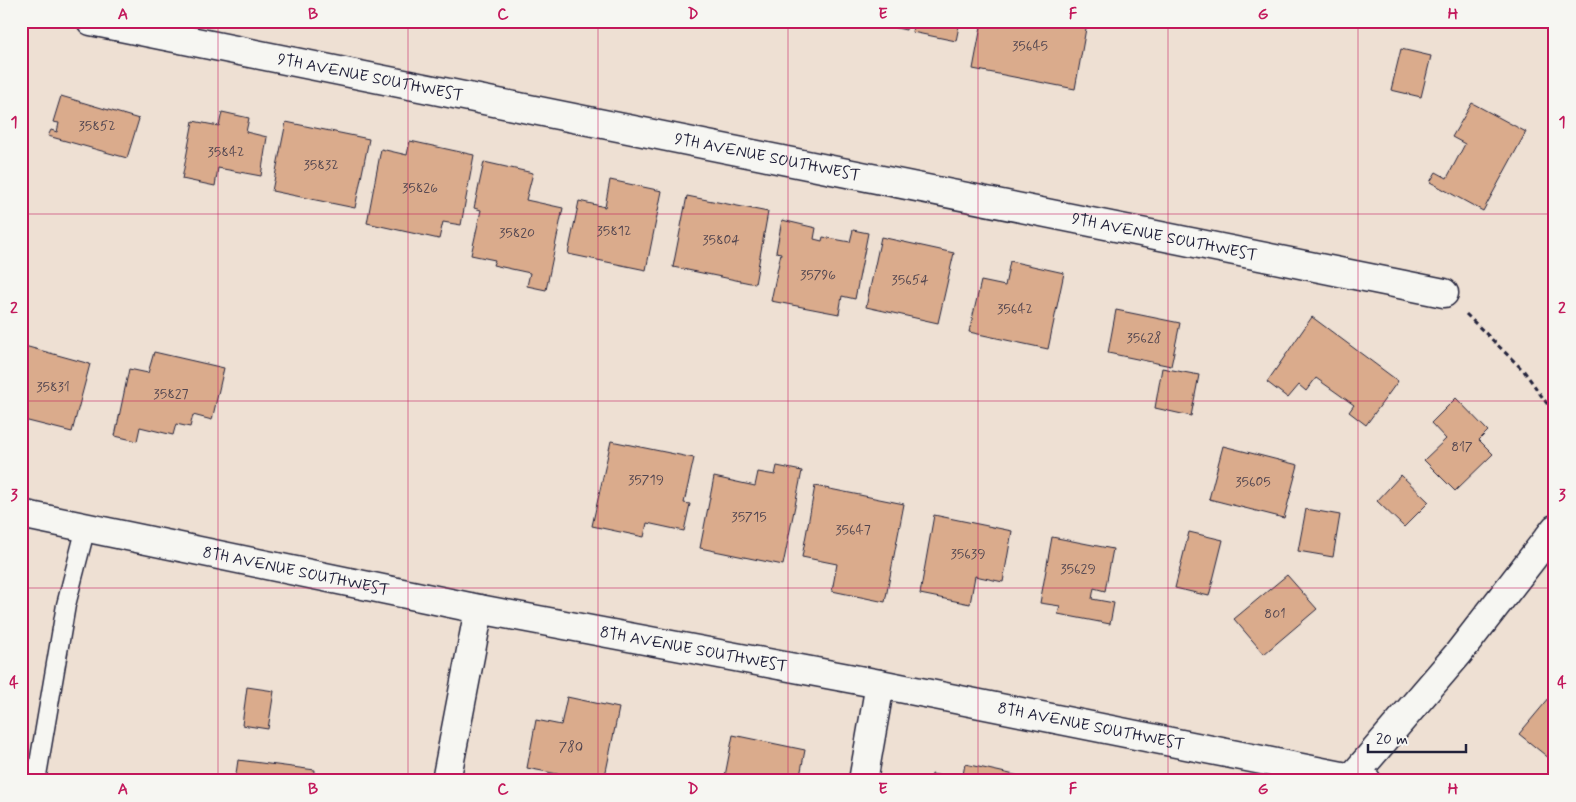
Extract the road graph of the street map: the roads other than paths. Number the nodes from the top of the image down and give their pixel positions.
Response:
1 (91, 21) edge
2 (1444, 292) road end
3 (21, 514) edge
4 (86, 527) junction
5 (1555, 530) edge
6 (479, 609) junction
7 (880, 684) junction
8 (1356, 780) edge
9 (36, 781) edge
10 (446, 781) edge
11 (862, 781) edge

1 - 2 street, 9TH AVENUE SOUTHWEST
3 - 4 street, 8TH AVENUE SOUTHWEST
4 - 6 street, 8TH AVENUE SOUTHWEST
4 - 9 lane
5 - 8 street
6 - 7 street, 8TH AVENUE SOUTHWEST
6 - 10 street
7 - 8 street, 8TH AVENUE SOUTHWEST
7 - 11 street

